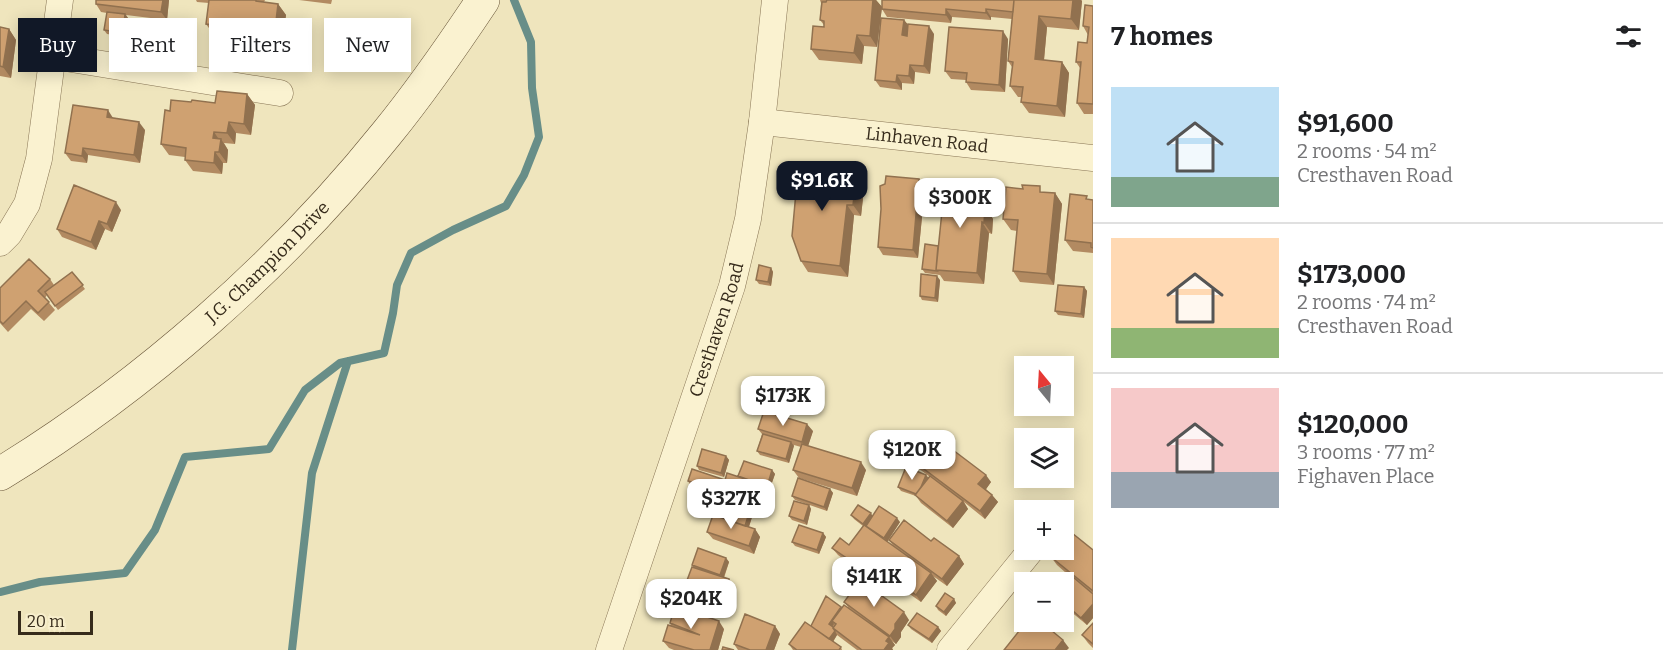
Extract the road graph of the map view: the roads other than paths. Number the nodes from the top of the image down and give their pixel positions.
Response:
1 (60, 0) edge
2 (483, 0) edge
3 (775, 0) edge
4 (58, 18) edge
5 (97, 63) edge
6 (51, 72) edge
7 (280, 93) dead end
8 (762, 122) junction
9 (1093, 158) edge
10 (0, 243) edge
11 (0, 474) edge
12 (1023, 560) edge
13 (609, 650) edge
14 (950, 650) edge

1 - 4 street
2 - 11 main road, J.G. Champion Drive
3 - 8 street, Cresthaven Road
5 - 7 street
6 - 10 street
8 - 9 street, Linhaven Road
8 - 13 street, Cresthaven Road
12 - 14 street

